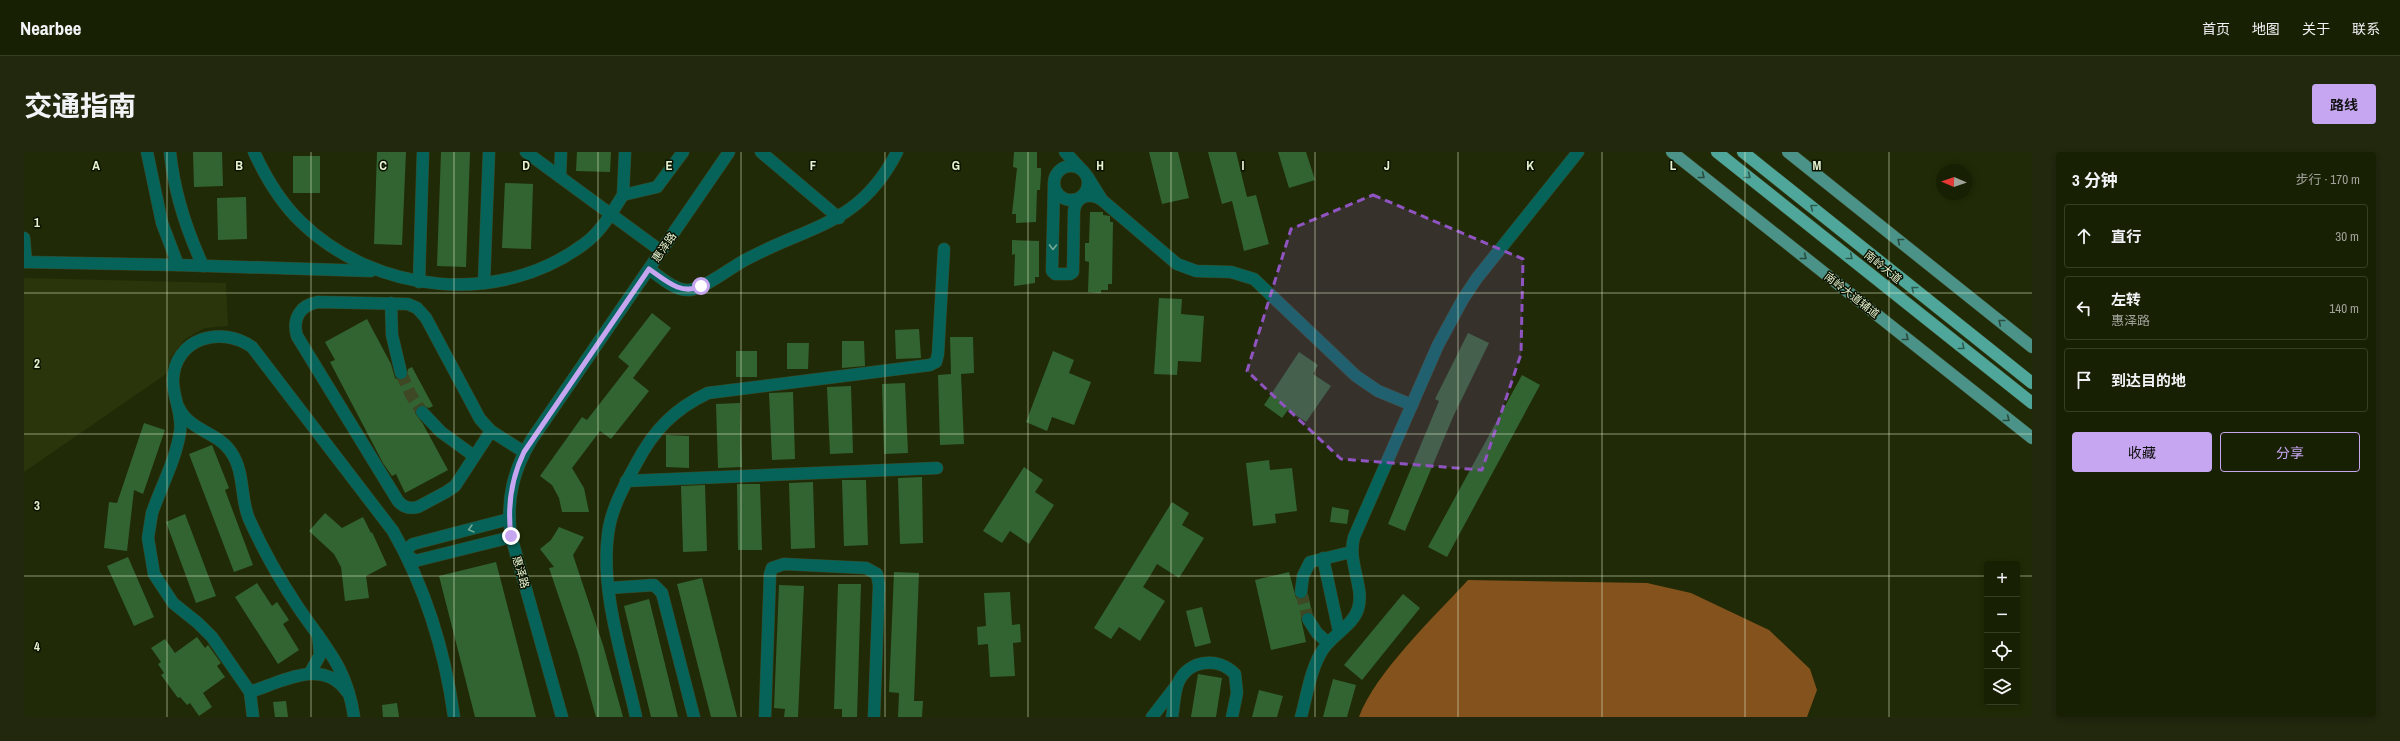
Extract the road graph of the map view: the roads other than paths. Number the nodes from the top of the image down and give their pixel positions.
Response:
1 (147, 152) edge
2 (170, 152) edge
3 (254, 152) edge
4 (423, 152) edge
5 (489, 152) edge
6 (526, 152) edge
7 (561, 152) edge
8 (625, 152) edge
9 (683, 152) edge
10 (729, 152) edge
11 (761, 152) edge
12 (897, 152) edge
13 (1061, 152) edge
14 (1065, 152) edge
15 (1578, 152) edge
16 (1672, 152) edge
17 (1717, 152) edge
18 (1743, 152) edge
19 (1788, 152) edge
20 (1085, 173) junction
21 (560, 177) junction
22 (1055, 180) junction
23 (624, 195) junction
24 (1082, 197) junction
25 (1066, 200) junction
26 (1102, 200) junction
27 (1053, 208) junction
28 (1074, 211) junction
29 (610, 214) junction
30 (839, 218) junction
31 (24, 238) edge
32 (944, 249) dead end
33 (661, 251) junction
34 (25, 262) edge
35 (349, 264) junction
36 (178, 265) junction
37 (203, 266) junction
38 (649, 269) junction
39 (419, 282) junction
40 (484, 283) junction
41 (391, 303) junction
42 (2032, 347) edge
43 (401, 372) tunnel mouth
44 (2032, 383) edge
45 (2032, 403) edge
46 (178, 405) junction
47 (1412, 405) junction
48 (422, 412) tunnel mouth
49 (199, 428) junction
50 (491, 431) junction
51 (2032, 438) edge
52 (178, 440) junction
53 (524, 452) junction
54 (474, 456) junction
55 (937, 468) dead end
56 (626, 481) junction
57 (509, 520) junction
58 (397, 537) junction
59 (511, 537) junction
60 (413, 544) junction
61 (1351, 552) junction
62 (1323, 558) junction
63 (414, 563) junction
64 (610, 588) junction
65 (1301, 592) tunnel mouth
66 (1308, 619) tunnel mouth
67 (317, 632) junction
68 (1339, 632) junction
69 (1328, 642) junction
70 (310, 673) junction
71 (1178, 683) junction
72 (250, 692) junction
73 (350, 696) junction
74 (253, 717) edge
75 (354, 717) edge
76 (454, 717) edge
77 (562, 717) edge
78 (636, 717) edge
79 (694, 717) edge
80 (765, 717) edge
81 (874, 717) edge
82 (1152, 717) edge
83 (1172, 717) edge
84 (1232, 717) edge
85 (1301, 717) edge

1 - 36 street
2 - 37 street
3 - 35 street
4 - 39 street
5 - 40 street
6 - 21 street
7 - 21 street
8 - 23 street
9 - 23 street
10 - 33 street, 惠泽路
11 - 30 street
12 - 30 street
13 - 22 street
14 - 20 street
15 - 47 street
16 -> 51 main road, 南岭大道辅道
17 -> 45 highway, 南岭大道
44 -> 18 highway, 南岭大道
42 -> 19 main road
20 - 22 street
20 - 24 street
20 - 26 street
21 - 29 street
22 - 25 street
22 - 27 street
23 - 29 street
24 - 25 street
24 - 26 street
24 - 28 street
25 - 27 street
25 - 28 street
26 - 47 street
27 -> 28 street
29 - 33 street
29 - 40 street
30 - 38 street
31 - 34 street
32 - 56 street
33 - 38 street, 惠泽路
34 - 36 street
35 - 37 street
35 - 39 street
36 - 37 street
38 - 53 street, 惠泽路
39 - 40 street
41 - 43 street
41 - 50 street
41 - 54 street
46 - 49 street
46 - 52 street
46 - 58 street
47 - 61 street
48 - 54 street
49 - 52 street
49 - 67 street
50 - 53 street
50 - 54 street
52 - 72 street
53 - 57 street, 惠泽路
55 - 56 street
56 - 64 street
57 - 59 street, 惠泽路
57 -> 60 street
58 - 60 street
58 - 63 street
59 - 63 street
59 - 77 street, 惠泽路
60 - 63 street
61 - 62 street
61 - 68 street
62 - 65 street
62 - 68 street
63 - 76 street
64 - 78 street
64 - 79 street
66 - 69 street
67 - 70 street
67 - 73 street
68 - 69 street
69 - 85 street
70 - 72 street
70 - 73 street
71 - 82 street
71 - 83 street
71 - 84 street
72 - 74 street
73 - 75 street
80 - 81 street

